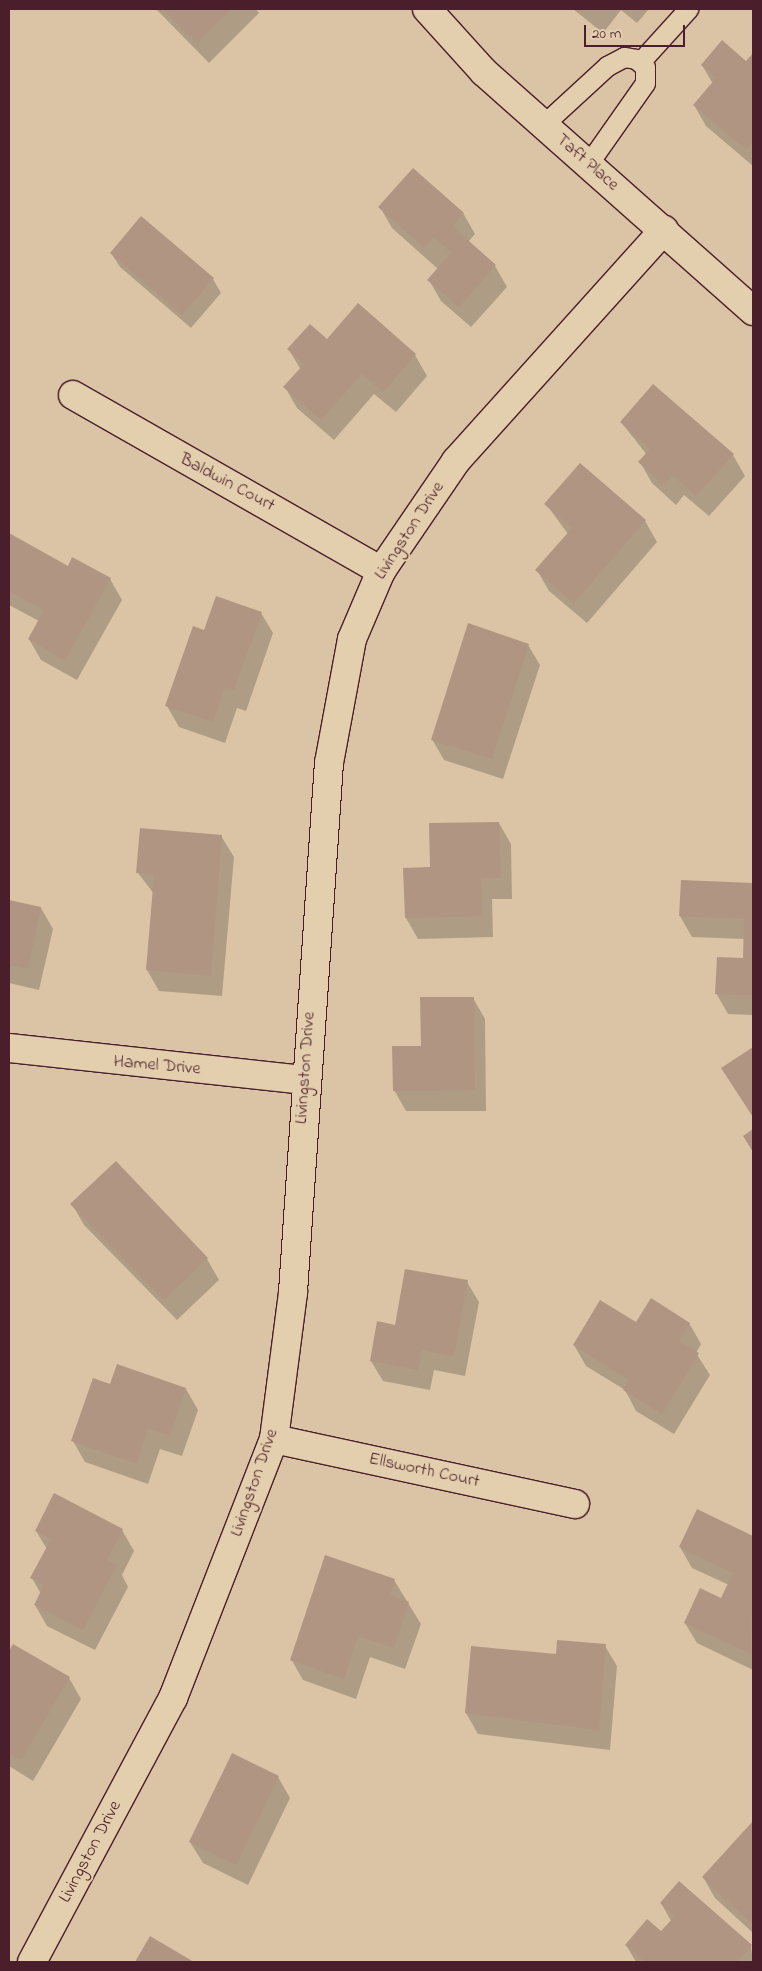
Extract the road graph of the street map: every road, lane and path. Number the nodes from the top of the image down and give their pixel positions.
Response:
1 (427, 9) edge
2 (688, 9) edge
3 (640, 62) junction
4 (544, 124) junction
5 (588, 164) junction
6 (664, 230) junction
7 (753, 311) edge
8 (72, 395) dead end
9 (381, 571) junction
10 (9, 1048) edge
11 (305, 1080) junction
12 (274, 1439) junction
13 (575, 1504) dead end
14 (32, 1962) edge

1 - 4 street, Taft Place
2 - 3 lane
3 - 4 lane
3 - 5 lane
4 - 5 street, Taft Place
5 - 6 street, Taft Place
6 - 7 street, Taft Place
6 - 9 street, Livingston Drive
8 - 9 street, Baldwin Court
9 - 11 street, Livingston Drive
10 - 11 street, Hamel Drive
11 - 12 street, Livingston Drive
12 - 13 street, Ellsworth Court
12 - 14 street, Livingston Drive

